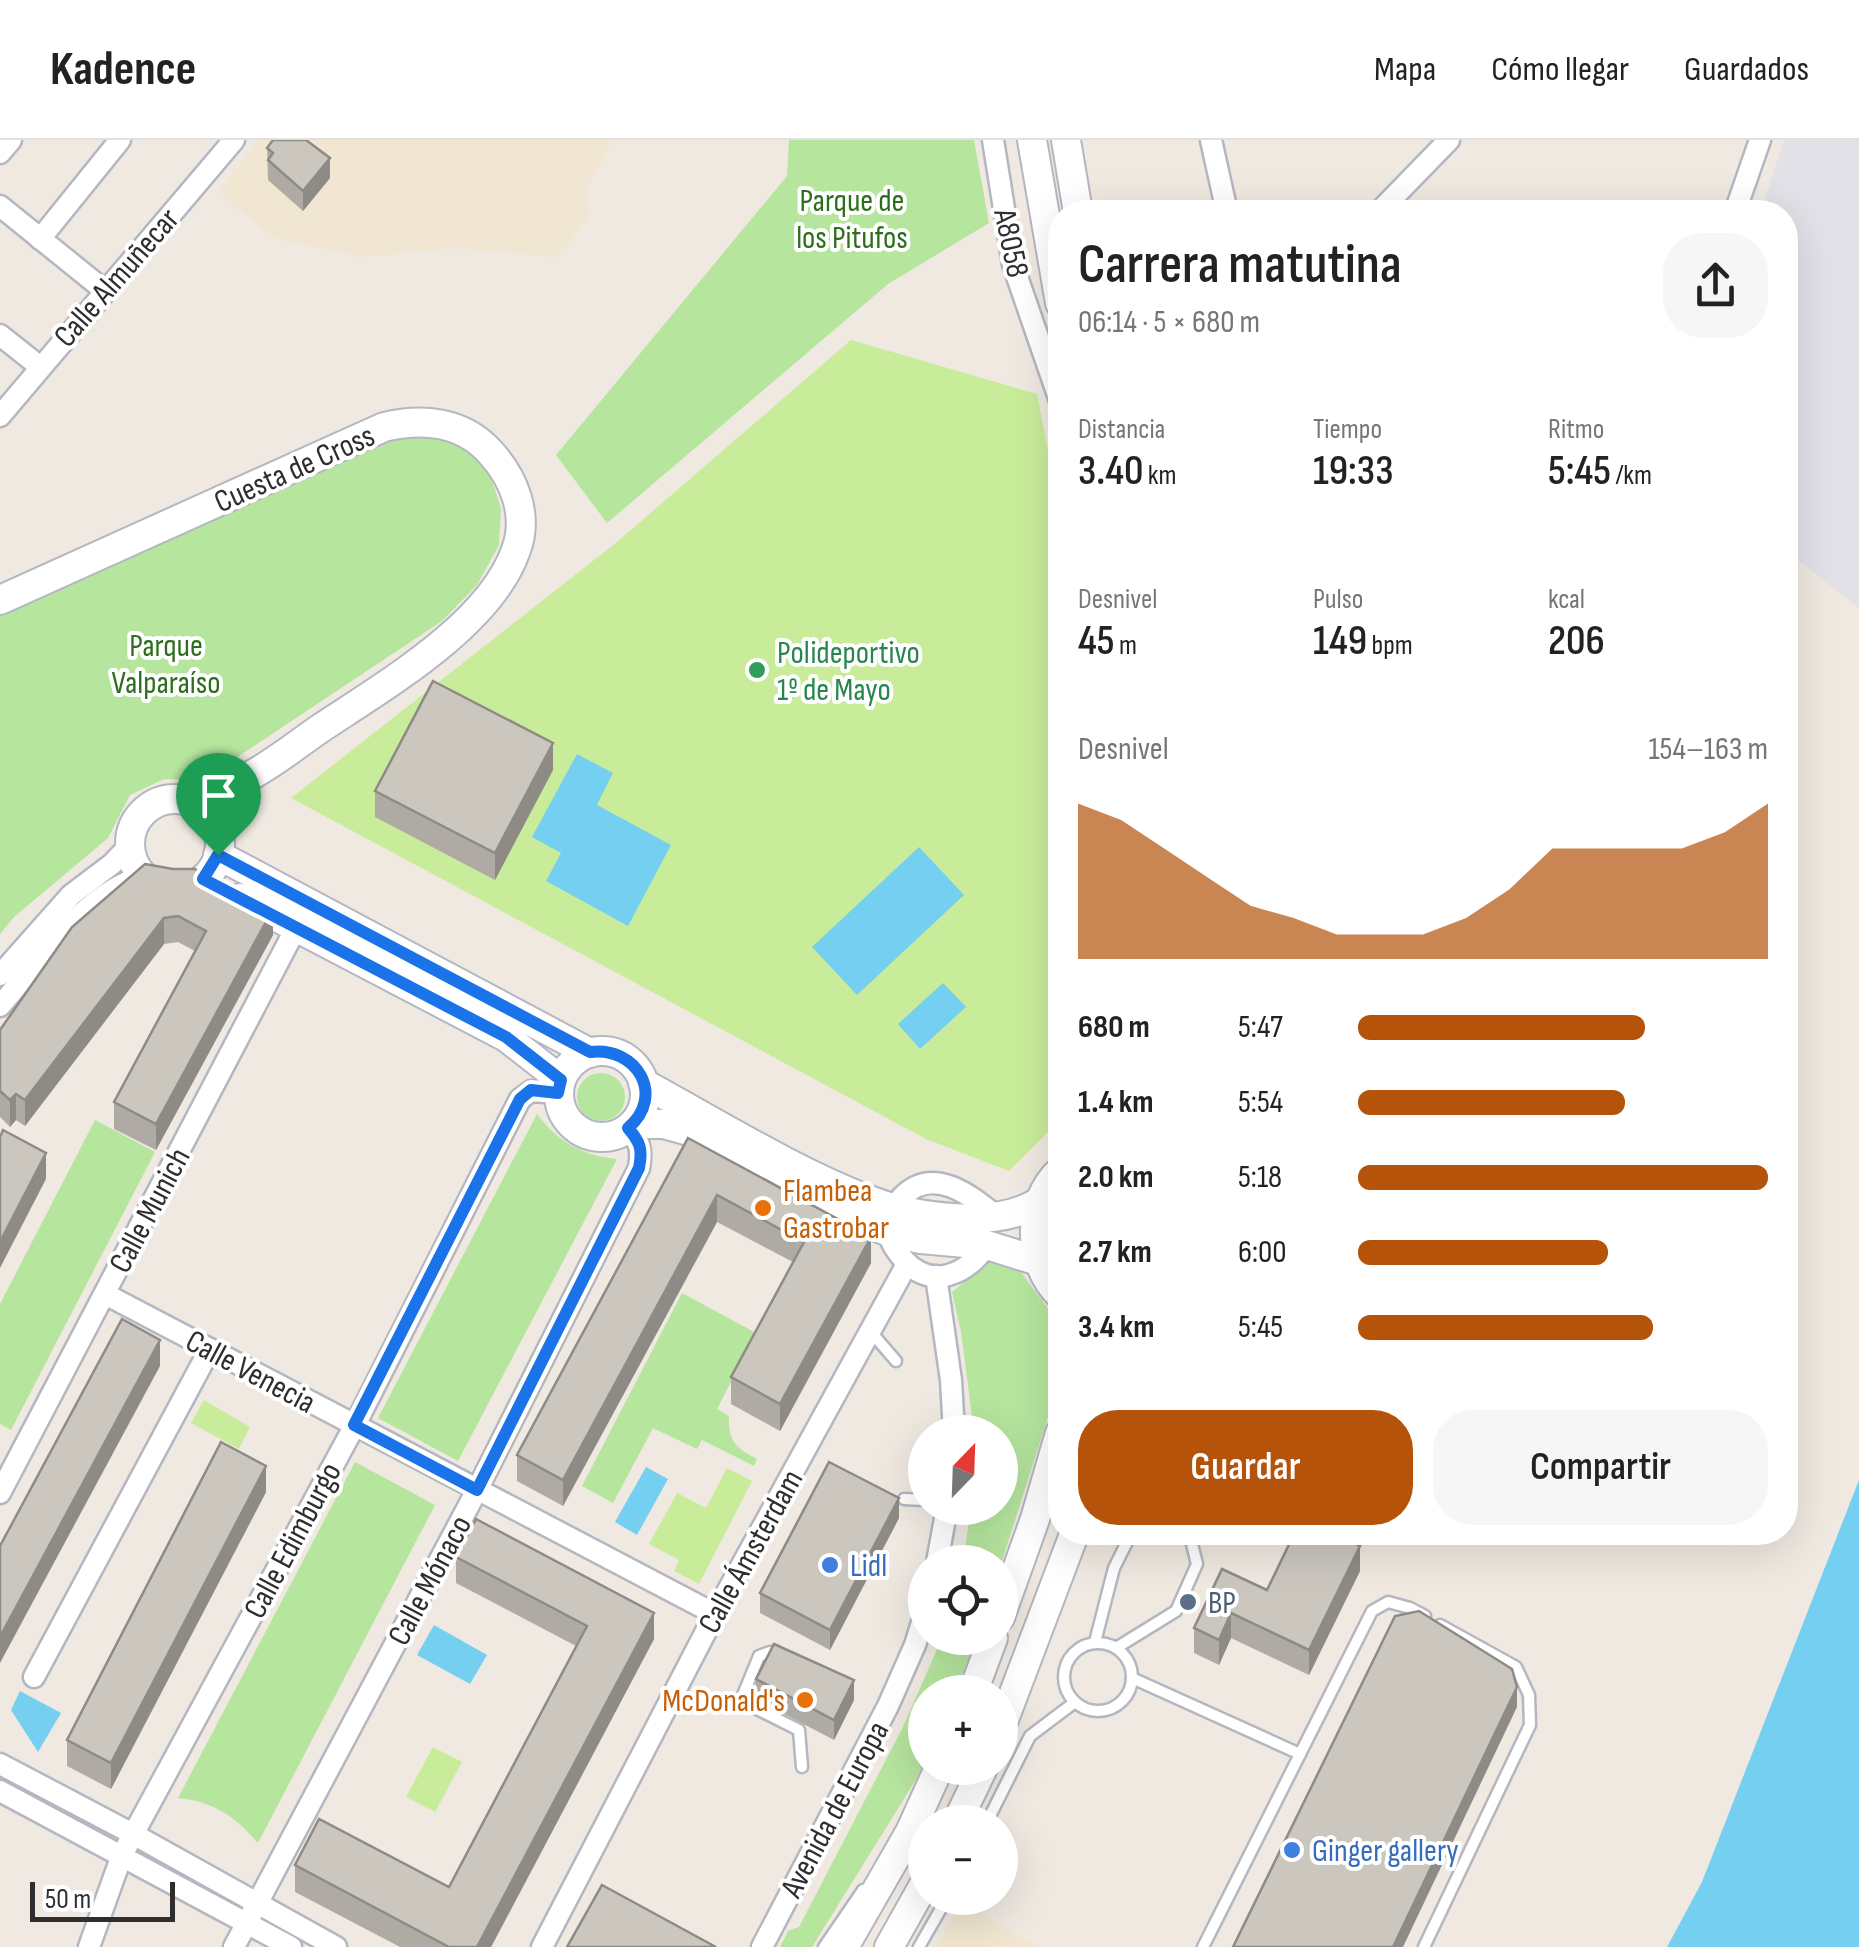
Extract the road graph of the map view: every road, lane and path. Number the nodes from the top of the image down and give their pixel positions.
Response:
1 (11, 140) edge
2 (120, 140) edge
3 (234, 140) edge
4 (992, 140) edge
5 (1032, 140) edge
6 (1066, 140) edge
7 (1211, 140) edge
8 (1449, 140) edge
9 (1760, 140) edge
10 (0, 153) edge
11 (1076, 200) edge
12 (1224, 200) edge
13 (1392, 200) edge
14 (1740, 200) edge
15 (0, 206) edge
16 (1048, 234) edge
17 (40, 239) junction
18 (104, 290) junction
19 (0, 335) edge
20 (39, 366) junction
21 (1048, 366) edge
22 (0, 416) edge
23 (0, 600) edge
24 (244, 780) junction
25 (187, 801) junction
26 (216, 826) junction
27 (130, 844) junction
28 (218, 855) junction
29 (142, 876) junction
30 (203, 879) junction
31 (298, 926) junction
32 (0, 975) edge
33 (0, 1006) edge
34 (590, 1052) junction
35 (644, 1084) junction
36 (560, 1086) junction
37 (630, 1126) junction
38 (1048, 1189) edge
39 (1040, 1201) junction
40 (892, 1220) junction
41 (987, 1245) junction
42 (1038, 1261) junction
43 (907, 1264) junction
44 (936, 1276) junction
45 (1048, 1280) edge
46 (105, 1294) junction
47 (870, 1332) junction
48 (210, 1349) junction
49 (896, 1361) dead end
50 (953, 1415) edge
51 (354, 1425) junction
52 (1048, 1474) edge
53 (477, 1490) junction
54 (0, 1493) edge
55 (904, 1499) dead end
56 (908, 1499) edge
57 (1070, 1545) edge
58 (1126, 1545) edge
59 (1193, 1545) edge
60 (1018, 1567) edge
61 (715, 1614) junction
62 (1095, 1642) junction
63 (1116, 1648) junction
64 (911, 1655) edge
65 (795, 1665) edge
66 (34, 1677) dead end
67 (1132, 1678) junction
68 (1018, 1682) edge
69 (1074, 1702) junction
70 (1300, 1754) junction
71 (0, 1764) edge
72 (802, 1766) dead end
73 (2, 1798) edge
74 (996, 1805) edge
75 (908, 1827) edge
76 (908, 1831) edge
77 (133, 1834) junction
78 (122, 1855) junction
79 (256, 1902) junction
80 (908, 1912) edge
81 (937, 1915) edge
82 (245, 1922) junction
83 (89, 1947) edge
84 (234, 1947) edge
85 (291, 1947) edge
86 (336, 1947) edge
87 (542, 1947) edge
88 (762, 1947) edge
89 (824, 1947) edge
90 (844, 1947) edge
91 (888, 1947) edge
92 (919, 1947) edge
93 (1203, 1947) edge
94 (1424, 1947) edge

1 - 10 street
2 - 17 street
3 - 18 street, Calle Almuñecar
4 - 21 street, A8058
5 - 16 street
6 - 11 street
7 - 12 street
8 - 13 street
9 - 14 street
15 - 17 street
17 - 18 street
18 - 20 street, Calle Almuñecar
19 - 20 street
20 - 22 street, Calle Almuñecar
23 - 24 street, Cuesta de Cross
24 - 25 street, Cuesta de Cross
24 - 26 street, Cuesta de Cross
25 - 26 street
25 - 27 street
26 - 28 street
27 - 29 street
27 - 32 street
28 - 30 street
28 - 34 street
29 - 30 street
29 - 33 street
30 - 31 street
31 - 36 street
31 - 46 street, Calle Munich
34 - 35 street
34 - 36 street
35 - 37 street
35 - 40 street
36 - 37 street
36 - 51 street, Calle Edimburgo
37 - 40 street
37 - 53 street, Calle Mónaco
38 - 39 street
39 - 40 street
39 - 42 street
40 - 41 street
40 - 43 street
41 - 42 street
41 - 44 street
42 - 45 street
43 - 44 street
43 - 47 street, Calle Ámsterdam
44 - 50 street
46 - 48 street, Calle Venecia
46 - 54 street, Calle Munich
47 - 49 lane
47 - 61 street, Calle Ámsterdam
48 - 51 street, Calle Venecia
48 - 66 street
51 - 53 street, Calle Venecia
51 - 77 street, Calle Edimburgo
52 - 60 street
53 - 61 street, Calle Venecia
53 - 79 street, Calle Mónaco
55 - 56 lane
57 - 68 street
58 - 62 lane
59 - 63 lane
61 - 87 street, Calle Ámsterdam
62 - 63 lane
62 - 69 lane
63 - 67 lane
64 - 88 street, Avenida de Europa
65 - 72 lane
67 - 69 lane
67 - 70 lane
69 - 74 lane
70 - 93 lane
70 - 94 lane
71 - 77 street
73 - 78 street
75 - 89 lane
76 - 90 street
77 - 78 street, Calle Edimburgo
77 - 79 street
78 - 82 street
78 - 83 street, Calle Edimburgo
79 - 82 street, Calle Mónaco
79 - 86 street
80 - 91 street
81 - 92 lane
82 - 84 street, Calle Mónaco
82 - 85 street

